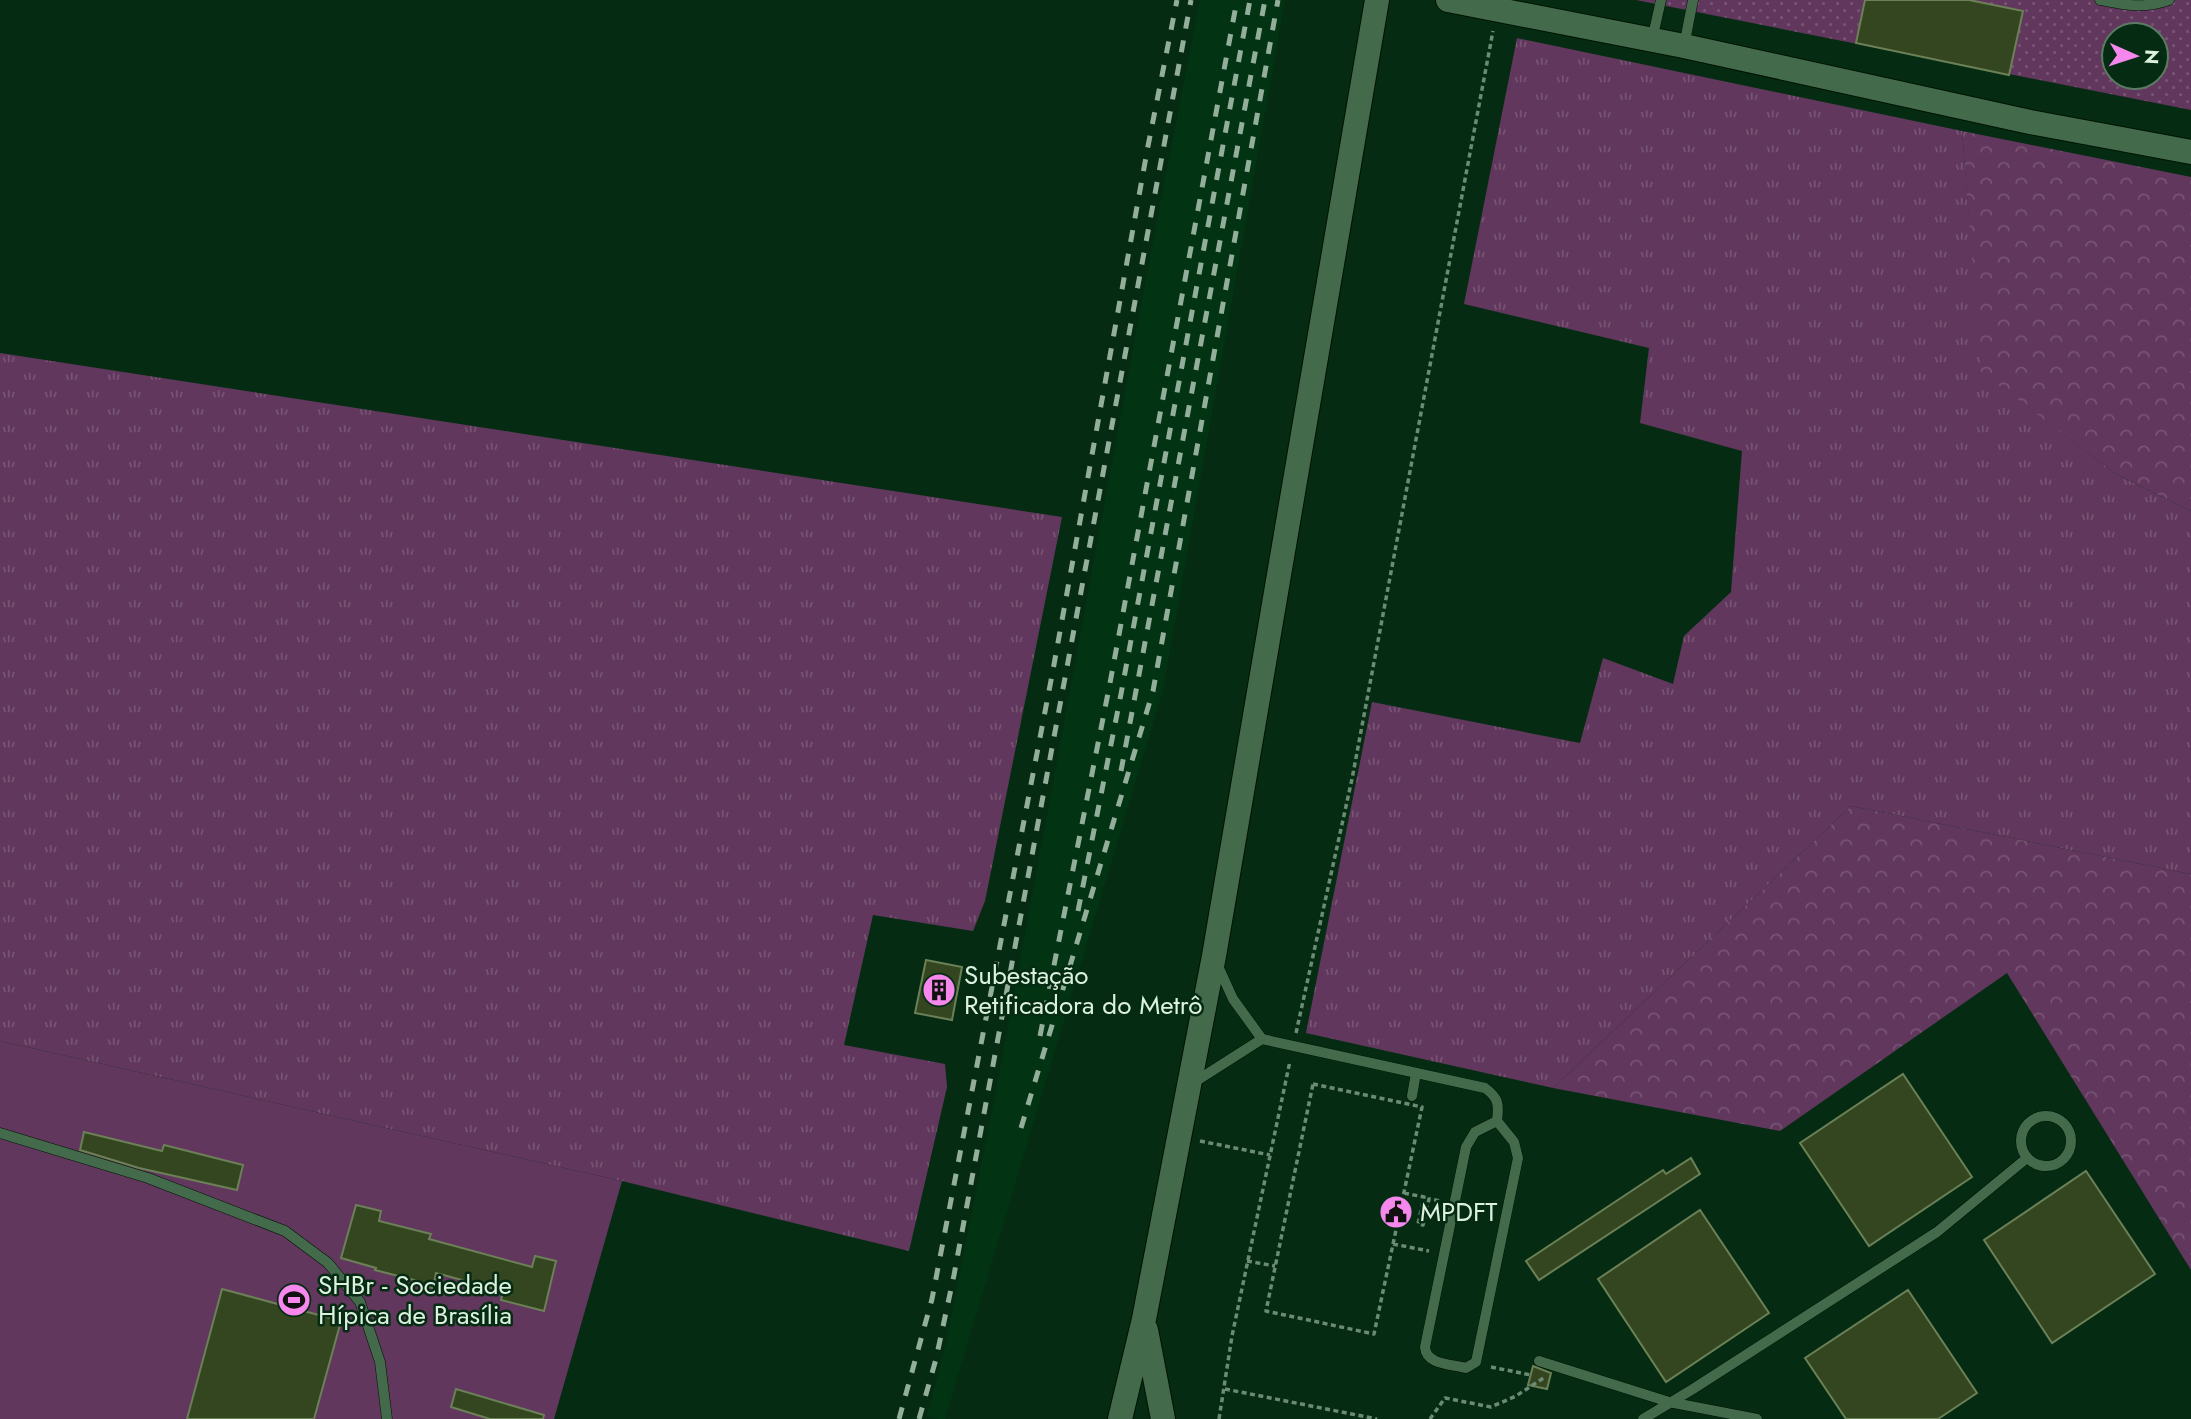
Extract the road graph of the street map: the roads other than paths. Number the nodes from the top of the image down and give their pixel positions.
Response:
1 (1377, 0) edge
2 (1448, 0) edge
3 (1661, 0) edge
4 (1693, 0) edge
5 (2100, 0) edge
6 (2169, 0) edge
7 (1497, 5) edge
8 (1652, 40) junction
9 (1684, 46) junction
10 (2191, 152) edge
11 (1214, 956) junction
12 (1262, 1039) junction
13 (1416, 1073) junction
14 (1189, 1086) junction
15 (1412, 1096) dead end
16 (1497, 1121) junction
17 (0, 1133) edge
18 (2027, 1158) junction
19 (1144, 1319) junction
20 (1539, 1361) dead end
21 (1669, 1402) junction
22 (387, 1419) edge
23 (1120, 1419) edge
24 (1163, 1419) edge
25 (1643, 1419) edge
26 (1757, 1419) edge

1 - 11 street
2 - 7 street
3 - 8 lane
4 - 9 lane
5 - 6 lane
7 - 8 street
8 - 9 street
9 - 10 street
11 - 12 lane
11 - 14 street
12 - 13 lane
12 - 14 lane
13 - 15 lane
13 - 16 lane
14 - 19 street
16 - 16 lane
17 - 22 lane
18 - 18 lane
18 - 21 lane
19 - 23 street
19 - 24 street
20 - 21 lane
21 - 25 lane
21 - 26 lane

